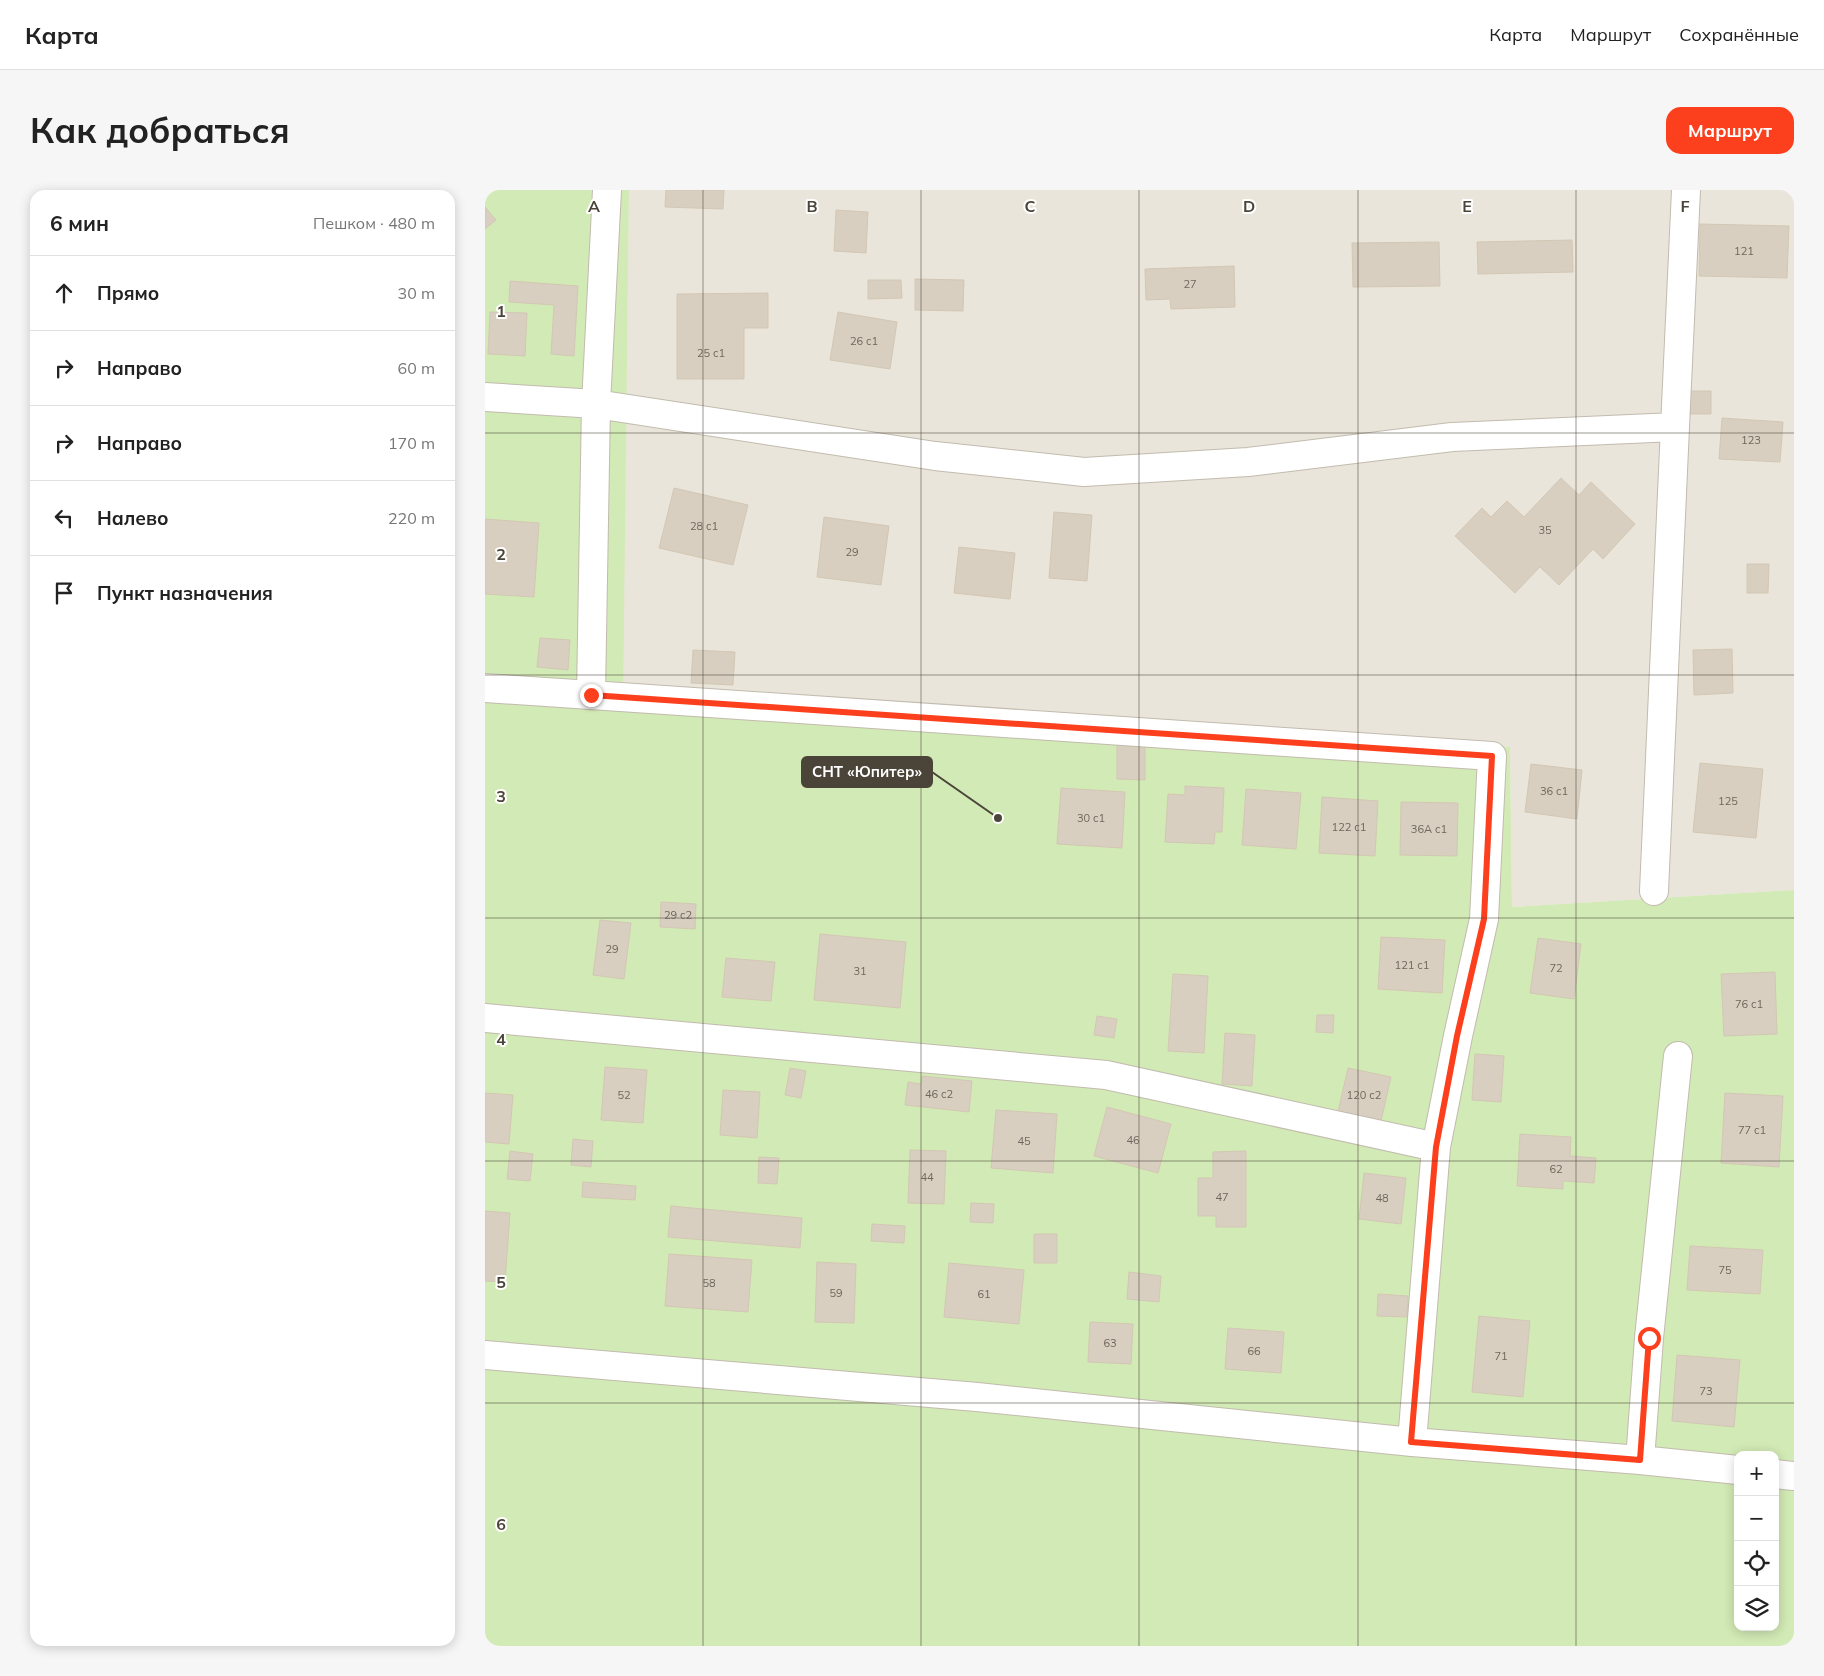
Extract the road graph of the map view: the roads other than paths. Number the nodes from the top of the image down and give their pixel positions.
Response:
1 (607, 190) edge
2 (1686, 190) edge
3 (485, 397) edge
4 (595, 404) junction
5 (1675, 427) junction
6 (485, 688) edge
7 (591, 695) junction
8 (1654, 891) dead end
9 (485, 1018) edge
10 (1678, 1056) dead end
11 (1436, 1147) junction
12 (485, 1355) edge
13 (1411, 1442) junction
14 (1640, 1460) junction
15 (1734, 1470) edge
16 (1779, 1474) edge
17 (1794, 1476) edge

1 - 4 street
2 - 5 street
3 - 4 street
4 - 5 street
4 - 7 street
5 - 8 street
6 - 7 street
7 - 11 street
9 - 11 street
10 - 14 street
11 - 13 street
12 - 13 street
13 - 14 street
14 - 15 street
16 - 17 street

